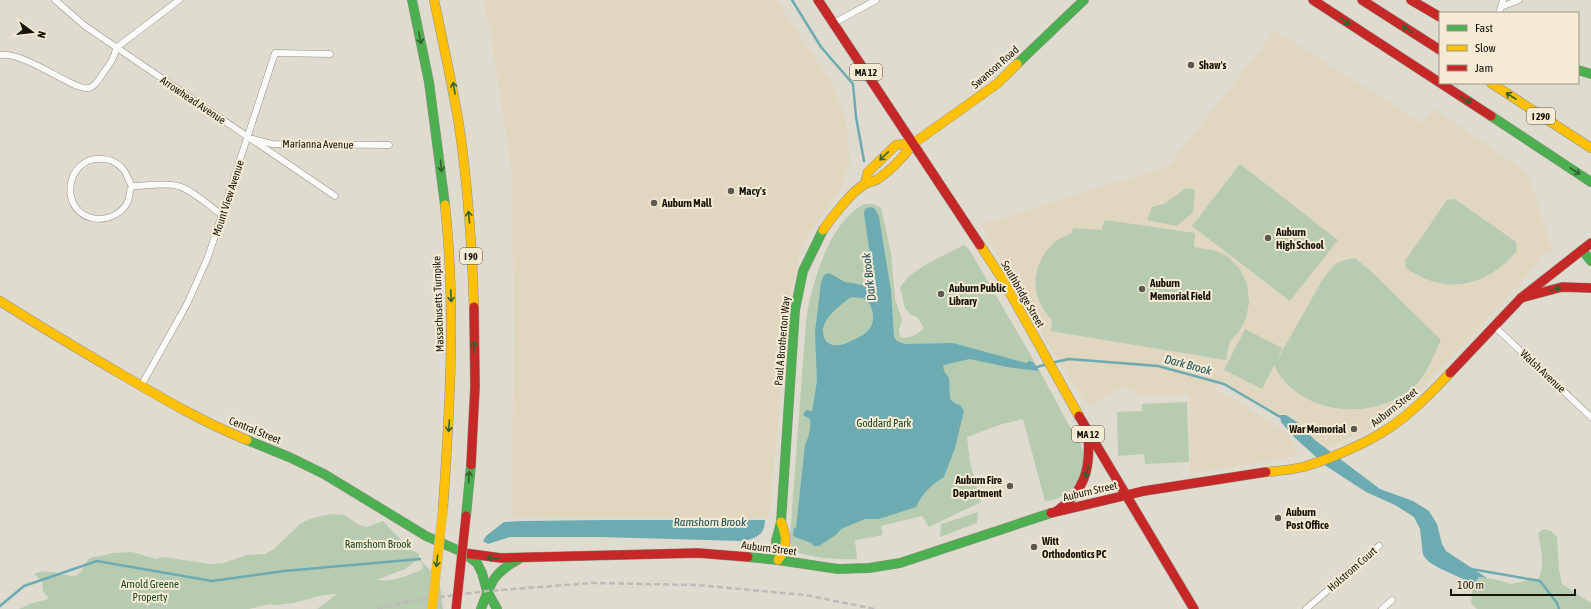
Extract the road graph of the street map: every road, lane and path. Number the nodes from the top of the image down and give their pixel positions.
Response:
1 (55, 0) edge
2 (179, 0) edge
3 (412, 0) edge
4 (434, 0) edge
5 (818, 0) edge
6 (876, 0) edge
7 (1084, 0) edge
8 (1313, 0) edge
9 (1362, 0) edge
10 (1411, 0) edge
11 (1503, 0) edge
12 (1519, 0) edge
13 (1500, 10) edge
14 (1439, 16) edge
15 (834, 23) junction
16 (116, 48) junction
17 (1439, 49) edge
18 (330, 54) dead end
19 (0, 55) edge
20 (1579, 70) edge
21 (1591, 74) edge
22 (1439, 82) edge
23 (1441, 84) edge
24 (1493, 84) edge
25 (248, 137) junction
26 (914, 143) junction
27 (390, 145) dead end
28 (1591, 148) edge
29 (1591, 182) edge
30 (865, 184) junction
31 (132, 186) junction
32 (335, 196) dead end
33 (222, 215) junction
34 (1591, 243) edge
35 (1582, 250) junction
36 (1591, 261) edge
37 (1591, 288) edge
38 (1521, 298) junction
39 (0, 301) edge
40 (1494, 326) junction
41 (141, 386) junction
42 (1591, 417) edge
43 (1088, 433) junction
44 (1125, 495) junction
45 (1057, 511) junction
46 (1380, 546) dead end
47 (464, 553) junction
48 (522, 557) junction
49 (778, 560) junction
50 (488, 591) junction
51 (1392, 600) dead end
52 (432, 609) edge
53 (456, 609) edge
54 (482, 609) edge
55 (497, 609) edge
56 (1194, 609) edge
57 (1306, 609) edge
58 (1382, 609) edge

1 - 16 street, Arrowhead Avenue
2 - 16 street
3 -> 52 main road, Massachusetts Turnpike / I 90, bridge
53 -> 4 main road, I 90, bridge
5 - 15 main road, Southbridge Street / MA 12
6 - 15 street
7 - 26 main road, Swanson Road
8 -> 22 main road, I 290
17 -> 9 main road
10 - 14 main road
11 - 13 street
12 - 13 street
15 - 26 main road, Southbridge Street / MA 12
16 - 19 street
16 - 25 street, Arrowhead Avenue
18 - 25 street, Mount View Avenue
20 - 21 main road
23 -> 29 main road, I 290
28 -> 24 main road, I 290
25 - 27 street, Marianna Avenue
25 - 32 street, Arrowhead Avenue
25 - 33 street, Mount View Avenue
26 - 30 main road, Paul A Brotherton Way
26 -> 30 main road, Paul A Brotherton Way
26 - 43 main road, Southbridge Street / MA 12
30 - 49 main road, Paul A Brotherton Way
31 - 31 street
31 - 33 street
33 - 41 street, Mount View Avenue
34 - 35 main road, Auburn Street
35 - 36 main road
35 - 38 main road, Auburn Street
38 -> 37 main road
38 - 40 main road, Auburn Street
39 - 41 main road, Central Street
40 - 42 street, Walsh Avenue
40 - 44 main road, Auburn Street
41 - 47 main road, Central Street
43 - 44 main road, Southbridge Street / MA 12
43 -> 45 main road
44 - 45 main road, Auburn Street
44 - 56 main road, Southbridge Street / MA 12
45 - 49 main road, Auburn Street
46 - 57 street, Holstrom Court
48 -> 47 main road, Auburn Street
47 - 50 main road, Central Street
48 - 49 main road, Auburn Street
48 - 50 main road
50 - 54 main road
50 - 55 main road, Central Street
51 - 58 street

